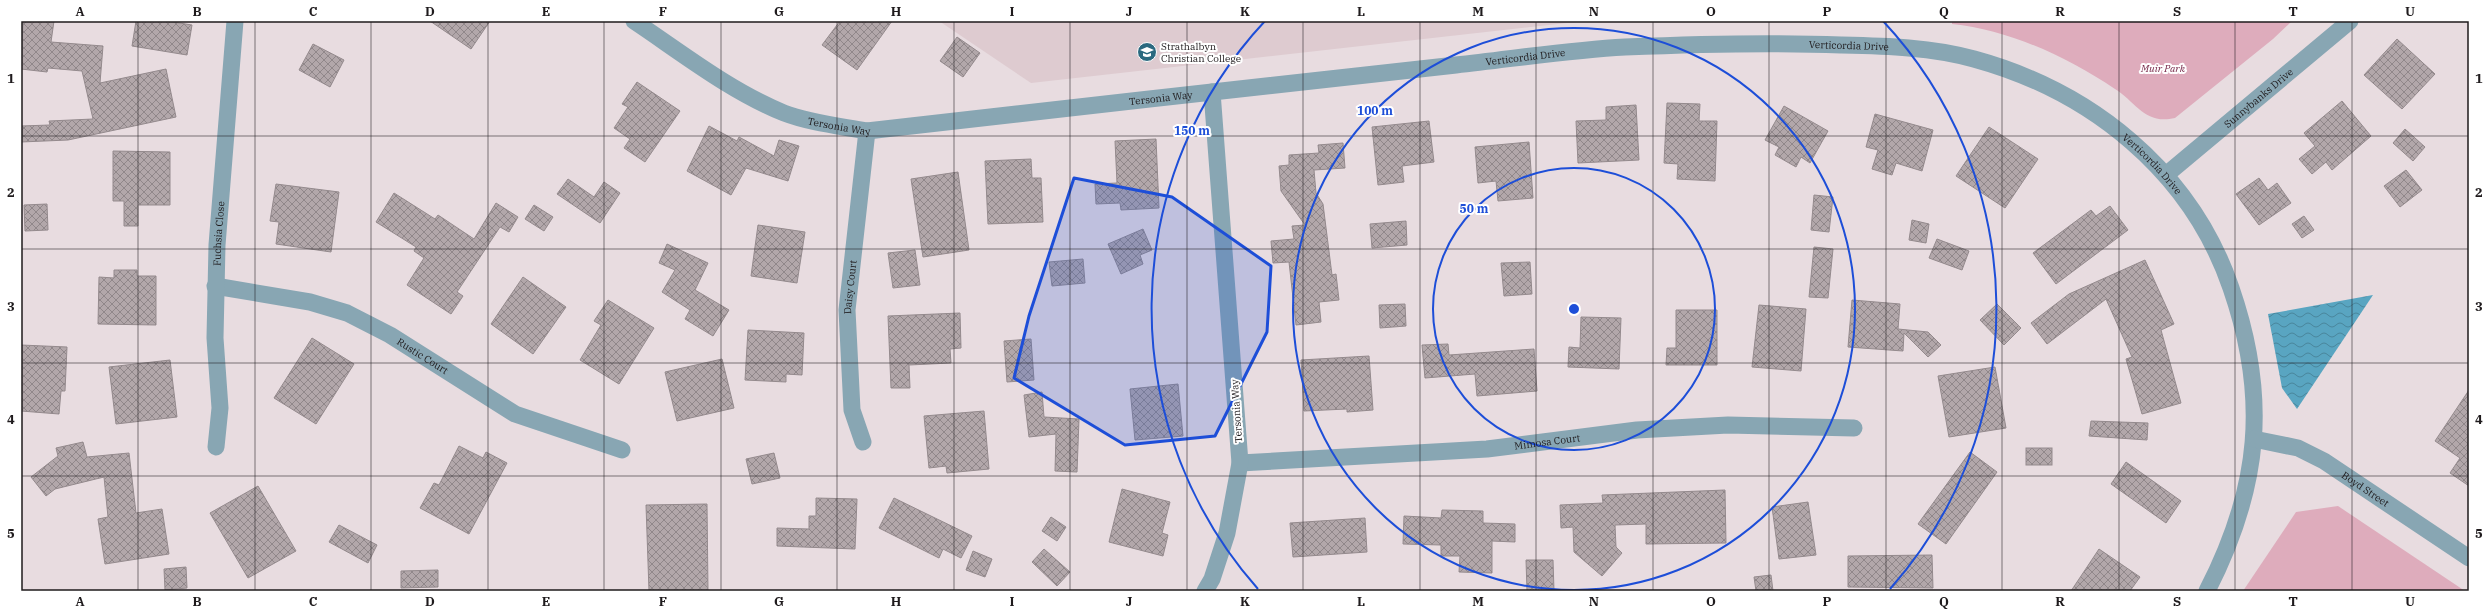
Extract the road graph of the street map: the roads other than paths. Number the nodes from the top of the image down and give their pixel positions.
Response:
1 (235, 21) edge
2 (634, 21) edge
3 (2350, 21) edge
4 (1212, 92) junction
5 (867, 131) junction
6 (2166, 174) junction
7 (215, 286) junction
8 (1854, 428) dead end
9 (2254, 439) junction
10 (863, 442) dead end
11 (216, 446) dead end
12 (622, 450) dead end
13 (1240, 463) junction
14 (2469, 558) edge
15 (1205, 591) edge
16 (2207, 591) edge

1 - 7 street, Fuchsia Close
2 - 5 street, Tersonia Way
3 - 6 street, Sunnybanks Drive
4 - 5 street, Tersonia Way
4 - 6 street, Verticordia Drive
4 - 13 street, Tersonia Way
5 - 10 street, Daisy Court
6 - 9 street, Verticordia Drive
7 - 11 street, Fuchsia Close
7 - 12 street, Rustic Court
8 - 13 street, Mimosa Court
9 - 14 street, Boyd Street
9 - 16 street, Verticordia Drive
13 - 15 street, Tersonia Way

